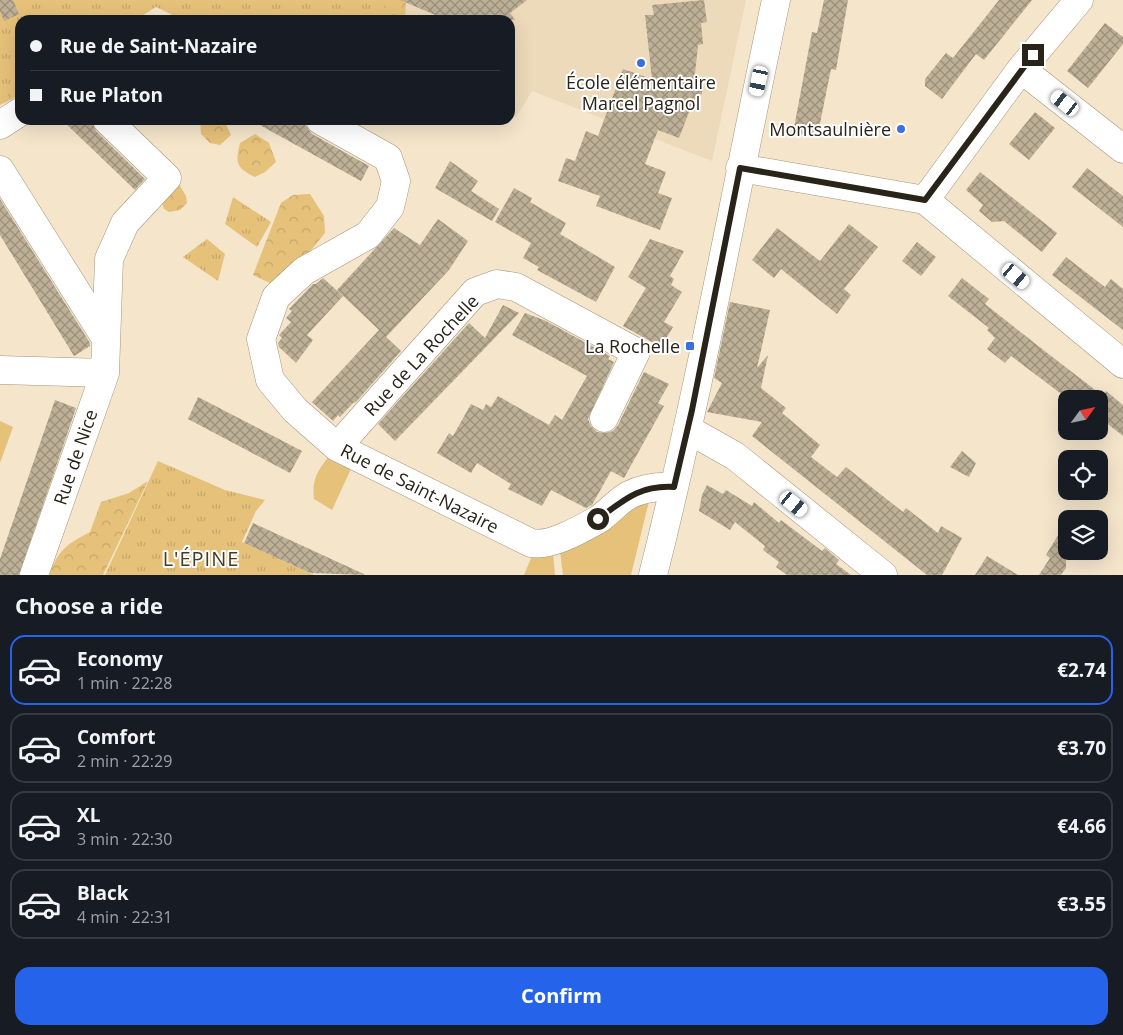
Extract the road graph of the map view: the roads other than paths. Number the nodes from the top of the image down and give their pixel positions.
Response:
1 (776, 0) edge
2 (1079, 0) edge
3 (1022, 69) junction
4 (15, 115) edge
5 (0, 125) edge
6 (112, 125) edge
7 (329, 125) edge
8 (1123, 149) edge
9 (740, 168) junction
10 (0, 170) edge
11 (925, 200) junction
12 (105, 337) junction
13 (1123, 364) edge
14 (0, 370) edge
15 (105, 373) junction
16 (604, 418) dead end
17 (688, 429) junction
18 (337, 447) junction
19 (674, 487) junction
20 (34, 575) edge
21 (653, 575) edge
22 (883, 575) edge

1 - 9 street
2 - 3 street
3 - 8 street
3 - 11 street
4 - 5 street
6 - 12 street, Rue de Nice
7 - 18 street, Rue de Saint-Nazaire
9 - 11 street
9 - 17 street
10 - 12 street
11 - 13 street
12 - 15 street, Rue de Nice
14 - 15 street
15 - 20 street, Rue de Nice
16 - 18 street, Rue de La Rochelle
17 - 19 street
17 - 22 street
18 - 19 street, Rue de Saint-Nazaire
19 - 21 street

